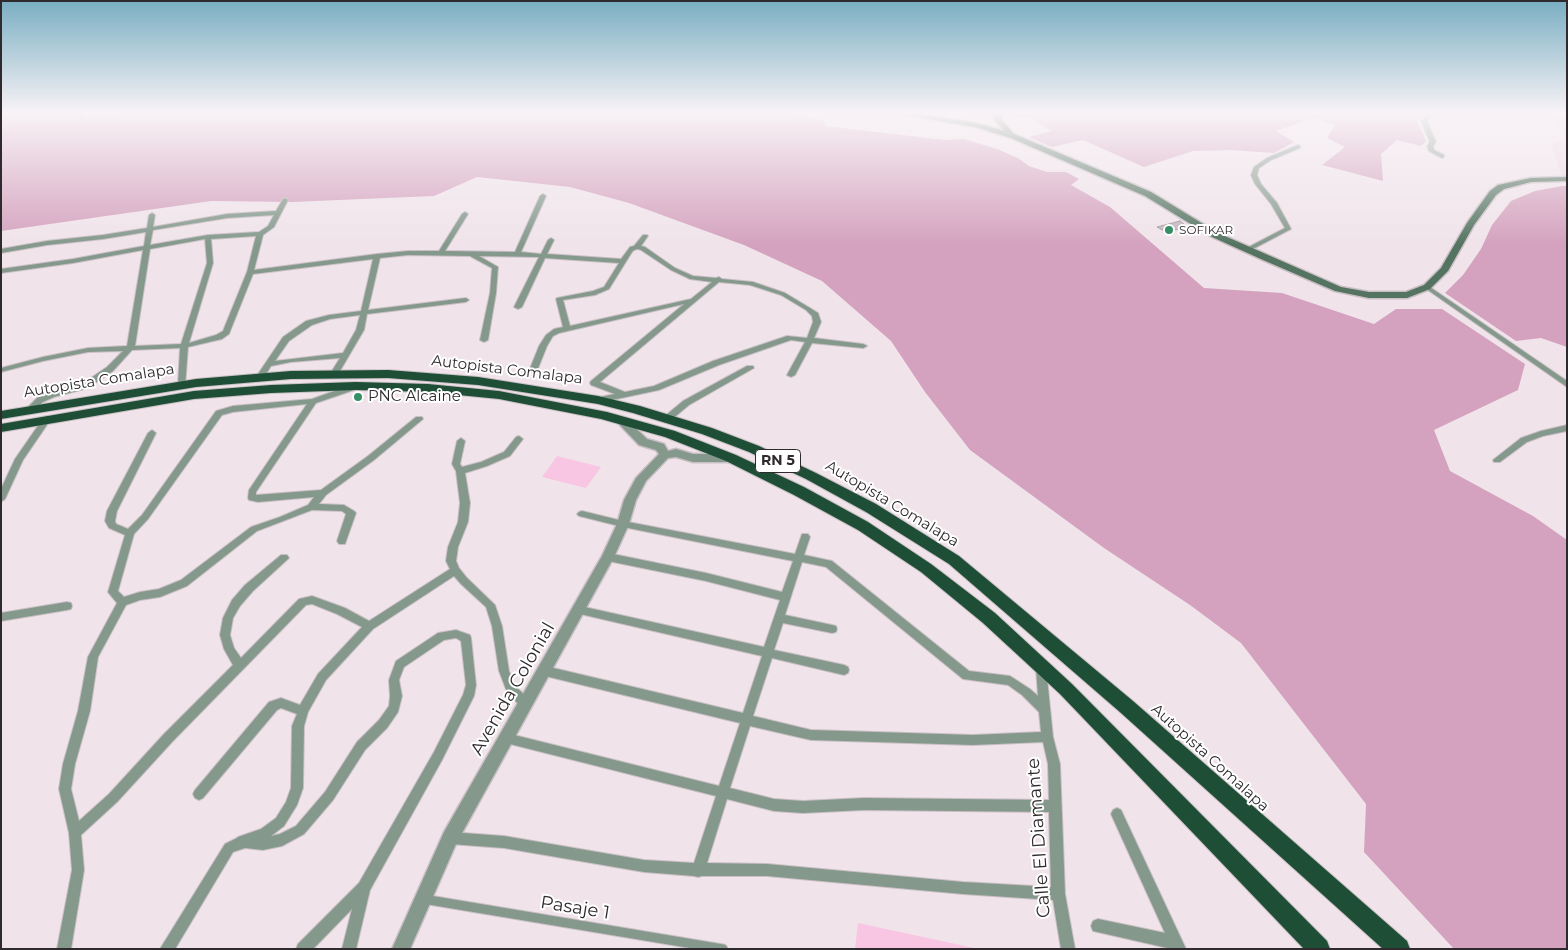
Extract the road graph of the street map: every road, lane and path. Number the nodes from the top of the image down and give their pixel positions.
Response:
1 (1061, 156) edge
2 (1275, 156) edge
3 (1567, 179) edge
4 (543, 196) dead end
5 (285, 200) dead end
6 (278, 213) junction
7 (465, 214) dead end
8 (152, 215) dead end
9 (151, 229) junction
10 (260, 234) junction
11 (645, 236) dead end
12 (208, 237) junction
13 (552, 240) dead end
14 (636, 246) junction
15 (146, 248) junction
16 (1248, 250) junction
17 (1, 251) edge
18 (441, 253) junction
19 (471, 254) junction
20 (517, 254) junction
21 (544, 255) junction
22 (376, 256) junction
23 (622, 261) junction
24 (1, 271) edge
25 (250, 272) junction
26 (719, 280) junction
27 (1427, 288) junction
28 (466, 300) dead end
29 (693, 300) junction
30 (518, 308) dead end
31 (363, 313) junction
32 (567, 328) junction
33 (810, 339) junction
34 (484, 340) dead end
35 (131, 346) junction
36 (184, 346) junction
37 (863, 346) dead end
38 (345, 355) junction
39 (269, 364) junction
40 (750, 368) dead end
41 (1, 370) edge
42 (533, 371) dead end
43 (334, 374) junction
44 (791, 375) dead end
45 (260, 377) junction
46 (182, 385) junction
47 (356, 386) junction
48 (1567, 386) edge
49 (624, 395) junction
50 (598, 400) junction
51 (313, 401) junction
52 (29, 410) junction
53 (1, 415) edge
54 (668, 418) junction
55 (47, 419) junction
56 (419, 419) dead end
57 (622, 421) junction
58 (1, 428) edge
59 (1567, 428) edge
60 (152, 433) dead end
61 (519, 439) dead end
62 (460, 441) dead end
63 (664, 455) junction
64 (731, 458) junction
65 (1497, 460) dead end
66 (460, 471) junction
67 (323, 493) junction
68 (1, 499) edge
69 (311, 507) junction
70 (582, 514) dead end
71 (624, 524) junction
72 (130, 532) junction
73 (805, 537) dead end
74 (342, 541) dead end
75 (608, 557) junction
76 (284, 558) dead end
77 (798, 558) junction
78 (455, 570) junction
79 (786, 597) junction
80 (122, 602) junction
81 (66, 606) dead end
82 (580, 610) junction
83 (1, 617) edge
84 (779, 618) junction
85 (368, 626) junction
86 (832, 629) dead end
87 (768, 653) junction
88 (1041, 665) junction
89 (240, 666) junction
90 (844, 670) dead end
91 (545, 671) junction
92 (526, 704) junction
93 (1045, 710) junction
94 (303, 711) junction
95 (746, 720) junction
96 (1047, 737) junction
97 (506, 738) junction
98 (723, 793) junction
99 (199, 794) dead end
100 (1056, 806) junction
101 (1117, 814) dead end
102 (75, 833) junction
103 (450, 838) junction
104 (242, 842) junction
105 (698, 871) junction
106 (364, 888) junction
107 (1058, 894) junction
108 (1340, 896) junction
109 (422, 899) junction
110 (1098, 926) dead end
111 (1177, 945) edge
112 (64, 949) edge
113 (167, 949) edge
114 (303, 949) edge
115 (349, 949) edge
116 (401, 949) edge
117 (723, 949) edge
118 (1068, 949) edge
119 (1319, 949) edge
120 (1385, 949) edge
121 (1399, 949) edge

1 - 16 main road
2 - 16 street
3 - 27 main road
4 - 20 street
5 - 6 street
6 - 9 street
6 - 10 street
7 - 18 street
8 - 9 street
9 - 15 street
9 - 17 street
10 - 12 street
10 - 25 street
11 - 14 street
12 - 15 street
12 - 36 street
13 - 21 street
14 - 23 street
14 - 26 street
15 - 24 street
15 - 35 street
16 - 27 main road
18 - 19 street
18 - 22 street
19 - 20 street
19 - 34 street
20 - 21 street
21 - 23 street
21 - 30 street
22 - 25 street
22 - 31 street
23 - 32 street
25 - 36 street
26 - 29 street
26 - 33 street
27 - 48 street
28 - 31 street
29 - 32 street
29 - 49 street
31 - 38 street
31 - 39 street
32 - 42 street
33 - 37 street
33 - 44 street
33 - 49 street
35 - 36 street
35 - 41 street
35 - 52 street
36 - 46 street
38 - 39 street
38 - 43 street
39 - 45 street
40 - 54 street
43 - 45 highway, Autopista Comalapa / RN 5
43 - 50 highway, Autopista Comalapa / RN 5
45 - 46 highway, Autopista Comalapa / RN 5
46 - 52 highway, Autopista Comalapa / RN 5
47 - 51 street
47 - 55 highway, Autopista Comalapa / RN 5
47 - 57 highway, Autopista Comalapa / RN 5
49 - 50 street
50 - 54 highway, Autopista Comalapa / RN 5
51 - 67 street
51 - 72 street
52 - 53 highway, Autopista Comalapa / RN 5
54 - 108 highway, Autopista Comalapa / RN 5
55 - 58 highway, Autopista Comalapa / RN 5
55 - 68 street
56 - 67 street
57 - 63 street
57 - 64 highway, Autopista Comalapa / RN 5
59 - 65 street
60 - 72 street
61 - 66 street
62 - 66 street
63 - 64 street
63 - 71 street, Avenida Colonial
64 - 88 highway, Autopista Comalapa / RN 5
66 - 78 street
67 - 69 street
69 - 74 street
69 - 80 street
70 - 71 street
71 - 75 street, Avenida Colonial
71 - 77 street
72 - 80 street
73 - 77 street
75 - 79 street
75 - 82 street, Avenida Colonial
76 - 89 street
77 - 79 street
77 - 93 street
78 - 85 street
78 - 92 street
79 - 84 street
80 - 102 street
81 - 83 street
82 - 87 street
82 - 91 street, Avenida Colonial
84 - 86 street
84 - 87 street
85 - 89 street
85 - 94 street
87 - 90 street
87 - 95 street
88 - 93 street, Calle El Diamante
88 - 119 highway, Autopista Comalapa / RN 5
89 - 102 street
91 - 92 street, Avenida Colonial
91 - 95 street
92 - 97 street, Avenida Colonial
93 - 96 street, Calle El Diamante
94 - 99 street
94 - 104 street
95 - 96 street
95 - 98 street
96 - 100 street, Calle El Diamante
97 - 98 street
97 - 103 street, Avenida Colonial
98 - 100 street
98 - 105 street
100 - 107 street, Calle El Diamante
101 - 111 street
102 - 112 street
103 - 105 street
103 - 109 street, Avenida Colonial
104 - 106 street
104 - 113 street
105 - 107 street
106 - 114 street
106 - 115 street
107 - 118 street, Calle El Diamante
108 - 120 highway
108 - 121 highway, Autopista Comalapa / RN 5
109 - 116 street, Avenida Colonial
109 - 117 street, Pasaje 1
110 - 111 street

